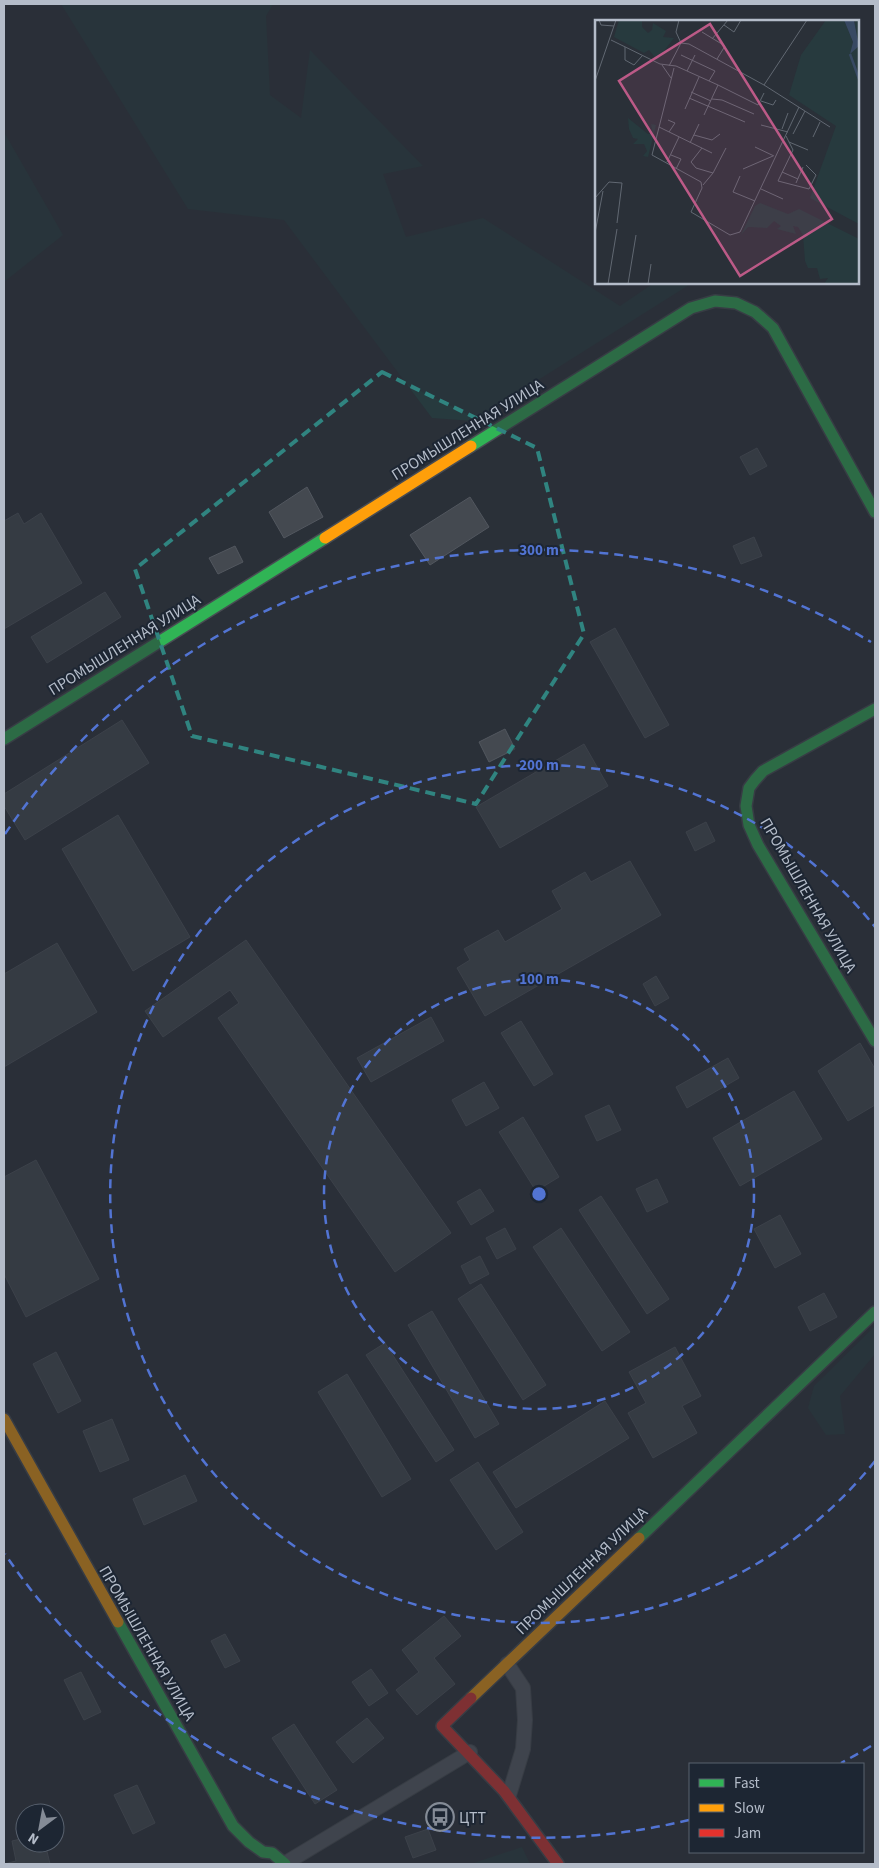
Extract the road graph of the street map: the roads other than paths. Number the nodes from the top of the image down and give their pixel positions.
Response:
1 (875, 512) edge
2 (875, 709) edge
3 (4, 739) edge
4 (875, 1041) edge
5 (875, 1312) edge
6 (4, 1419) edge
7 (507, 1664) junction
8 (470, 1752) junction
9 (509, 1795) junction
10 (285, 1864) edge
11 (558, 1864) edge

1 - 3 street, ПРОМЫШЛЕННАЯ УЛИЦА
2 - 4 street, ПРОМЫШЛЕННАЯ УЛИЦА
5 - 7 street, ПРОМЫШЛЕННАЯ УЛИЦА
6 - 10 street, ПРОМЫШЛЕННАЯ УЛИЦА
7 - 8 street, ПРОМЫШЛЕННАЯ УЛИЦА
7 - 9 street
8 - 9 street, ПРОМЫШЛЕННАЯ УЛИЦА
8 - 10 street
9 - 11 street, ПРОМЫШЛЕННАЯ УЛИЦА

